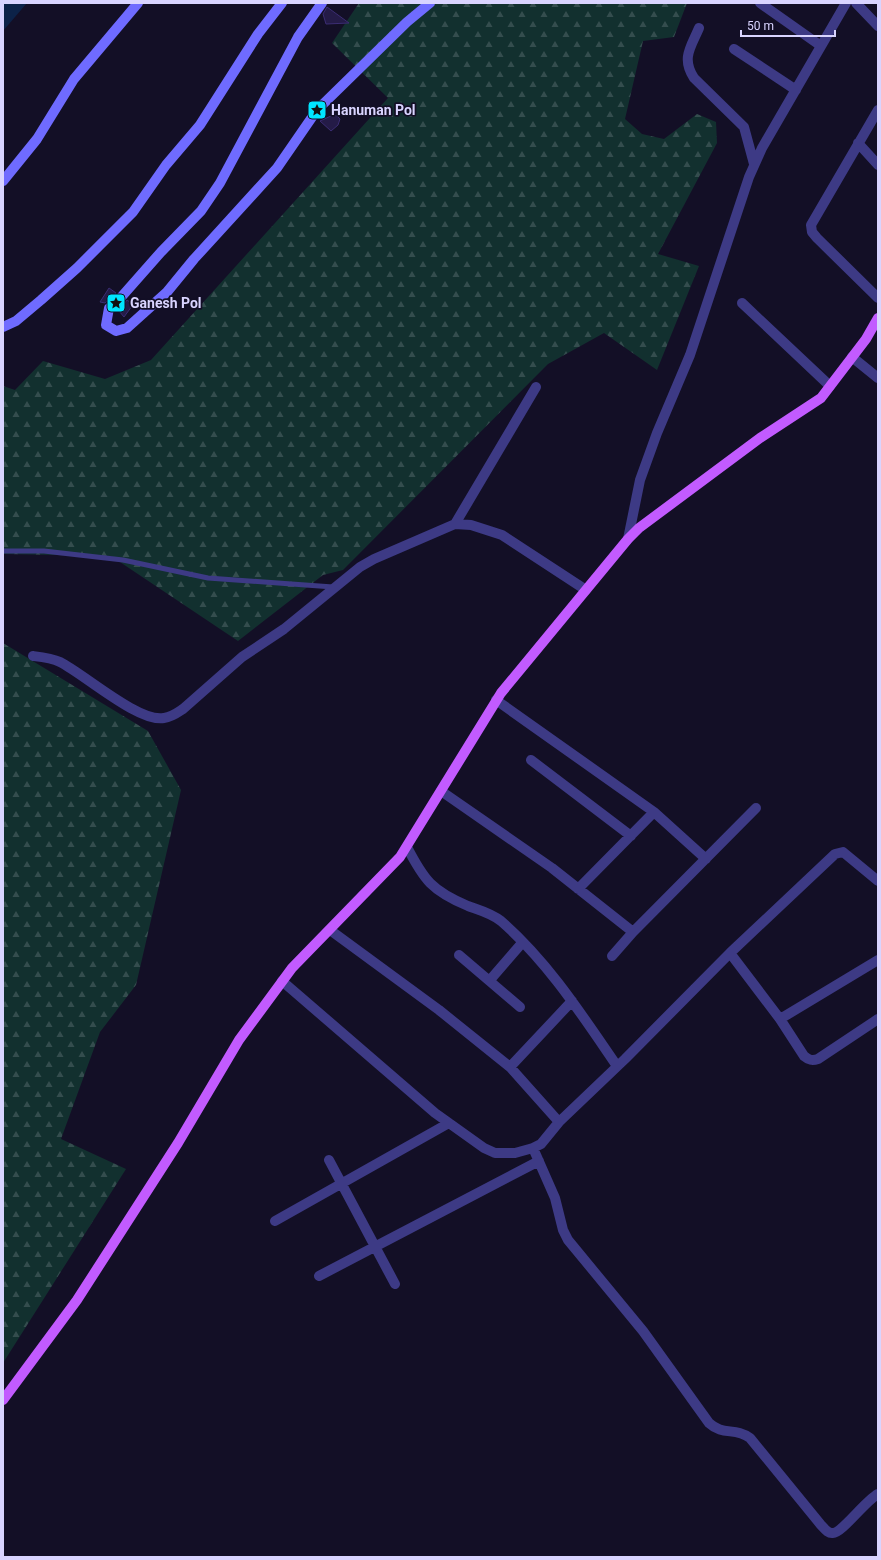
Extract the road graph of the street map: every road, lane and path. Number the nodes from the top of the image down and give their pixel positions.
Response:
1 (138, 3) edge
2 (282, 3) edge
3 (322, 3) edge
4 (430, 3) edge
5 (760, 3) edge
6 (856, 3) edge
7 (841, 5) edge
8 (878, 26) edge
9 (699, 28) dead end
10 (821, 46) junction
11 (734, 49) dead end
12 (796, 90) junction
13 (878, 110) edge
14 (858, 143) junction
15 (754, 164) junction
16 (878, 165) edge
17 (3, 181) edge
18 (878, 298) edge
19 (742, 303) dead end
20 (878, 318) edge
21 (3, 327) edge
22 (852, 357) junction
23 (878, 378) edge
24 (830, 386) junction
25 (536, 388) dead end
26 (455, 524) junction
27 (628, 539) junction
28 (3, 550) edge
29 (334, 587) junction
30 (586, 590) junction
31 (33, 656) dead end
32 (496, 700) junction
33 (531, 760) dead end
34 (441, 791) junction
35 (756, 808) dead end
36 (654, 812) junction
37 (631, 836) junction
38 (406, 847) junction
39 (706, 858) junction
40 (878, 881) edge
41 (578, 889) junction
42 (330, 930) junction
43 (633, 932) junction
44 (522, 943) junction
45 (730, 952) junction
46 (459, 955) dead end
47 (612, 956) dead end
48 (878, 960) edge
49 (490, 980) junction
50 (282, 981) junction
51 (572, 1001) junction
52 (520, 1007) dead end
53 (780, 1019) junction
54 (878, 1019) edge
55 (617, 1066) junction
56 (510, 1067) junction
57 (559, 1122) junction
58 (449, 1123) junction
59 (533, 1148) junction
60 (329, 1160) dead end
61 (538, 1161) junction
62 (343, 1183) junction
63 (275, 1221) dead end
64 (374, 1247) junction
65 (319, 1276) dead end
66 (395, 1284) dead end
67 (3, 1400) edge
68 (878, 1494) edge

1 - 17 street
2 - 21 street
3 - 4 street
5 - 10 street
6 - 8 street
7 - 10 street
9 - 15 street
10 - 12 street
11 - 12 street
12 - 15 street
13 - 14 street
14 - 16 street
14 - 18 street
15 - 27 street
19 - 24 street
20 - 22 main road
22 - 23 street
22 - 24 main road
24 - 27 main road
25 - 26 street
26 - 29 street
26 - 30 street
27 - 30 main road
28 - 29 lane
29 - 31 street
30 - 32 main road
32 - 34 main road
32 - 36 street
33 - 37 street
34 - 38 main road
34 - 41 street
35 - 39 street
36 - 37 street
36 - 39 street
37 - 41 street
38 - 42 main road
38 - 44 street
39 - 43 street
40 - 45 street
41 - 43 street
42 - 50 main road
42 - 56 street
43 - 47 street
44 - 49 street
44 - 51 street
45 - 53 street
45 - 55 street
46 - 49 street
48 - 53 street
49 - 52 street
50 - 58 street
50 - 67 main road
51 - 55 street
51 - 56 street
53 - 54 street
55 - 57 street
56 - 57 street
57 - 59 street
58 - 59 street
58 - 62 street
59 - 61 street
60 - 62 street
61 - 64 street
61 - 68 street
62 - 63 street
62 - 64 street
64 - 65 street
64 - 66 street

